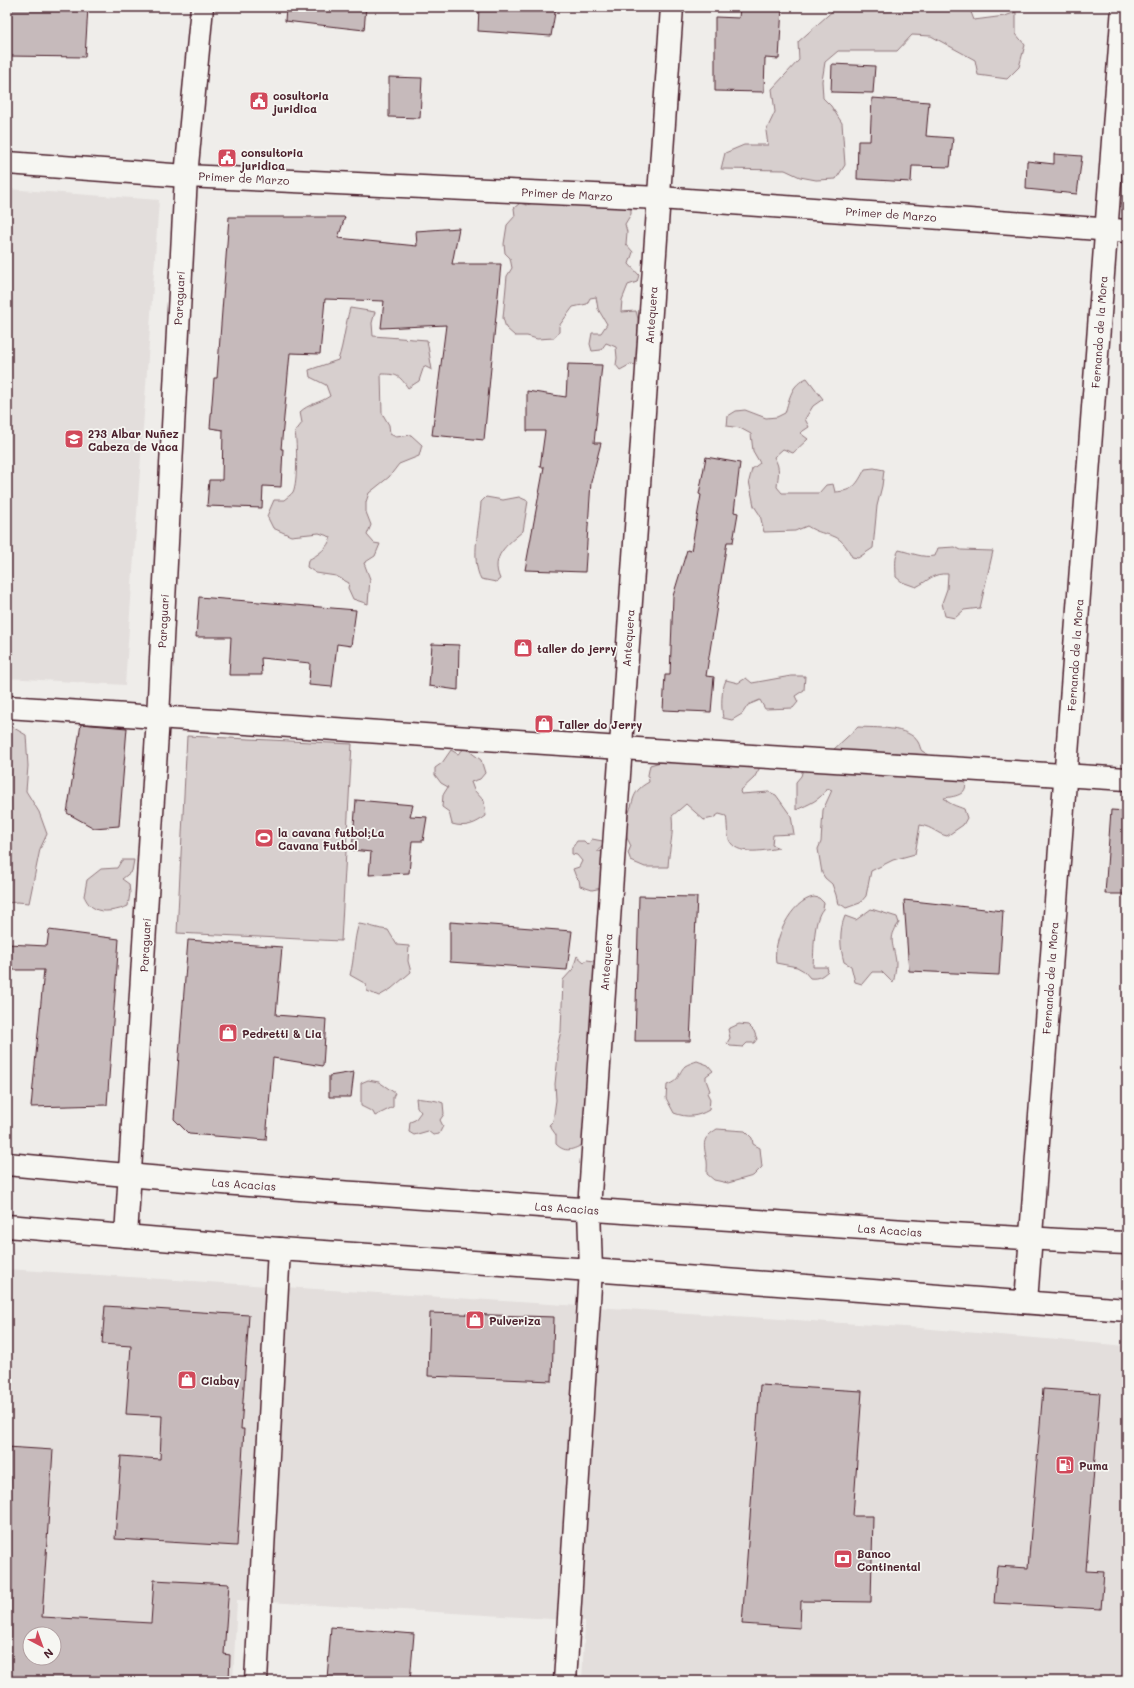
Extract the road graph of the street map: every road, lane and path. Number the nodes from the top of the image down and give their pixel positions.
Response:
1 (202, 7) edge
2 (672, 7) edge
3 (1123, 7) edge
4 (7, 163) edge
5 (186, 176) junction
6 (659, 198) junction
7 (1117, 230) edge
8 (7, 707) edge
9 (158, 717) junction
10 (621, 748) junction
11 (1065, 775) junction
12 (1127, 778) edge
13 (7, 1164) edge
14 (131, 1176) junction
15 (590, 1209) junction
16 (7, 1226) edge
17 (126, 1236) junction
18 (1030, 1239) junction
19 (1127, 1243) edge
20 (279, 1249) junction
21 (591, 1270) junction
22 (1026, 1302) junction
23 (1127, 1310) edge
24 (256, 1681) edge
25 (565, 1681) edge

1 - 5 main road, Paraguarí
2 - 6 main road, Antequera
3 - 7 main road, Fernando de la Mora
4 - 5 main road, Primer de Marzo
5 - 6 main road, Primer de Marzo
5 - 9 main road, Paraguarí
6 - 7 main road, Primer de Marzo
6 - 10 main road, Antequera
7 - 11 main road, Fernando de la Mora
8 - 9 main road
9 - 10 main road
9 - 14 main road, Paraguarí
10 - 11 main road
10 - 15 main road, Antequera
11 - 12 main road
11 - 18 main road, Fernando de la Mora
13 - 14 main road, Las Acacias
14 - 15 main road, Las Acacias
14 - 17 main road, Paraguarí
15 - 18 main road, Las Acacias
15 - 21 main road, Antequera
16 - 17 main road
17 - 20 main road
18 - 19 main road, Las Acacias
18 - 22 main road, Fernando de la Mora
20 - 21 main road
20 - 24 main road
21 - 22 main road
21 - 25 main road, Antequera
22 - 23 main road

